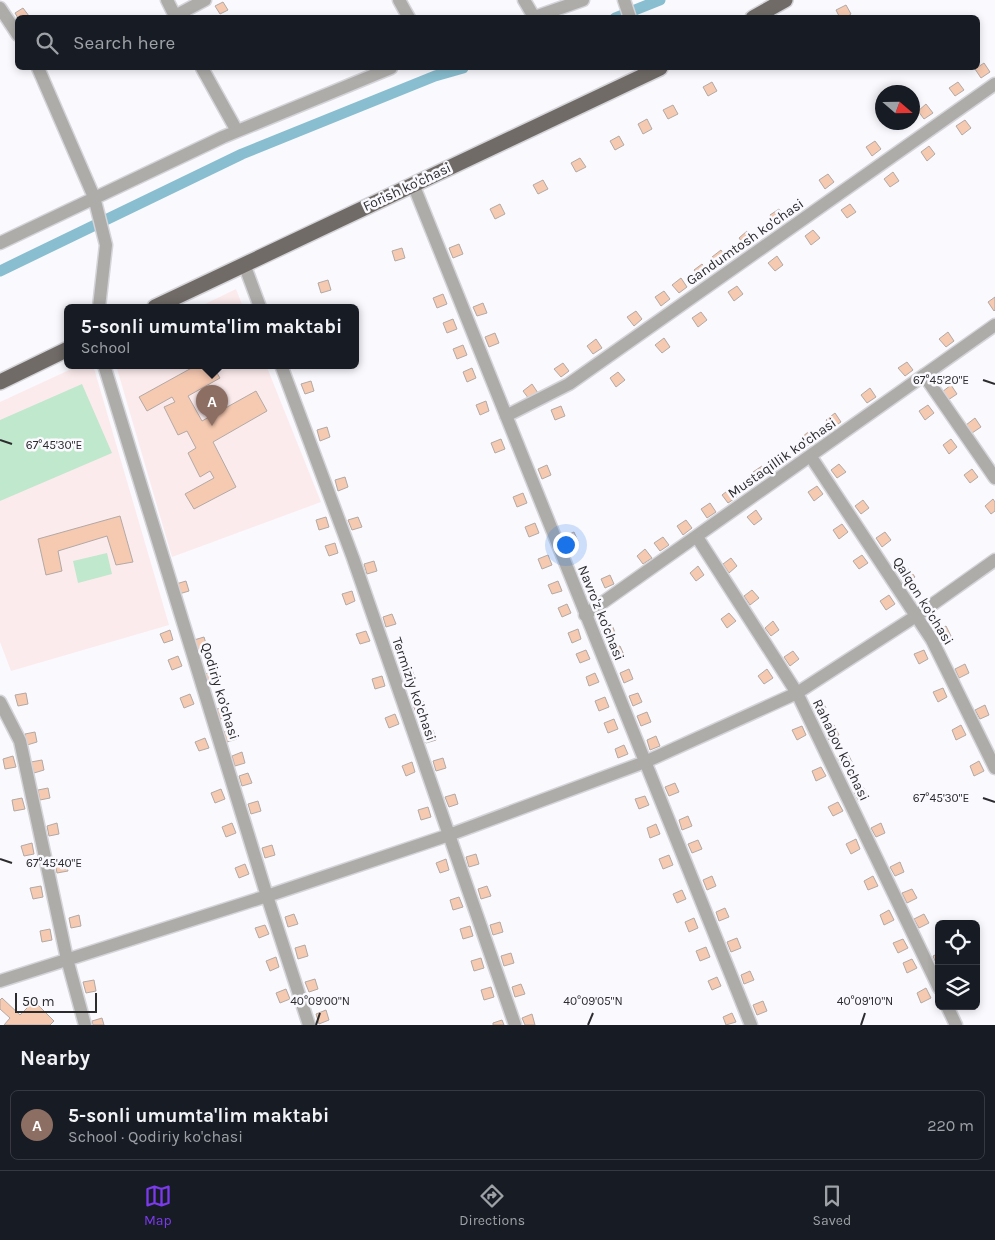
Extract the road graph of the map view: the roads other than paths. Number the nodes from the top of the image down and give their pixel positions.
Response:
1 (166, 0) edge
2 (205, 0) edge
3 (399, 0) edge
4 (524, 0) edge
5 (583, 0) edge
6 (624, 0) edge
7 (786, 0) edge
8 (0, 8) edge
9 (175, 15) edge
10 (179, 15) edge
11 (407, 15) edge
12 (532, 15) edge
13 (539, 15) edge
14 (629, 15) edge
15 (758, 15) edge
16 (15, 30) edge
17 (39, 70) edge
18 (203, 70) edge
19 (386, 70) edge
20 (651, 70) edge
21 (995, 84) edge
22 (236, 131) junction
23 (413, 184) junction
24 (94, 197) junction
25 (0, 242) edge
26 (244, 264) junction
27 (99, 304) edge
28 (161, 304) edge
29 (259, 304) edge
30 (995, 325) edge
31 (64, 351) edge
32 (105, 369) edge
33 (282, 369) edge
34 (924, 375) junction
35 (0, 382) edge
36 (506, 416) junction
37 (811, 457) junction
38 (995, 478) edge
39 (696, 537) junction
40 (995, 560) edge
41 (585, 615) junction
42 (916, 616) junction
43 (797, 693) junction
44 (0, 702) edge
45 (644, 762) junction
46 (995, 768) edge
47 (449, 836) junction
48 (267, 896) junction
49 (67, 959) junction
50 (935, 980) edge
51 (0, 981) edge
52 (949, 1010) edge
53 (85, 1025) edge
54 (309, 1025) edge
55 (515, 1025) edge
56 (751, 1025) edge
57 (956, 1025) edge

1 - 9 street
2 - 10 street
3 - 11 street
4 - 12 street
5 - 13 street
6 - 14 street
7 - 15 main road
8 - 16 street
17 - 24 street
18 - 22 street
19 - 22 street
20 - 23 main road, Forish ko'chasi
21 - 36 street, Gandumtosh ko'chasi
22 - 24 street
23 - 26 main road, Forish ko'chasi
23 - 36 street, Navro'z ko'chasi
24 - 25 street
24 - 27 street
26 - 28 main road, Forish ko'chasi
26 - 29 street
30 - 34 street, Mustaqillik ko'chasi
31 - 35 main road
32 - 48 street, Qodiriy ko'chasi
33 - 47 street, Termiziy ko'chasi
34 - 37 street, Mustaqillik ko'chasi
34 - 38 street
36 - 41 street, Navro'z ko'chasi
37 - 39 street, Mustaqillik ko'chasi
37 - 42 street, Qalqon ko'chasi
39 - 41 street, Mustaqillik ko'chasi
39 - 43 street, Rahabov ko'chasi
40 - 42 street
41 - 45 street, Navro'z ko'chasi
42 - 43 street
42 - 46 street, Qalqon ko'chasi
43 - 45 street
43 - 50 street, Rahabov ko'chasi
44 - 49 street
45 - 47 street
45 - 56 street, Navro'z ko'chasi
47 - 48 street
47 - 55 street, Termiziy ko'chasi
48 - 49 street
48 - 54 street, Qodiriy ko'chasi
49 - 51 street
49 - 53 street
52 - 57 street

